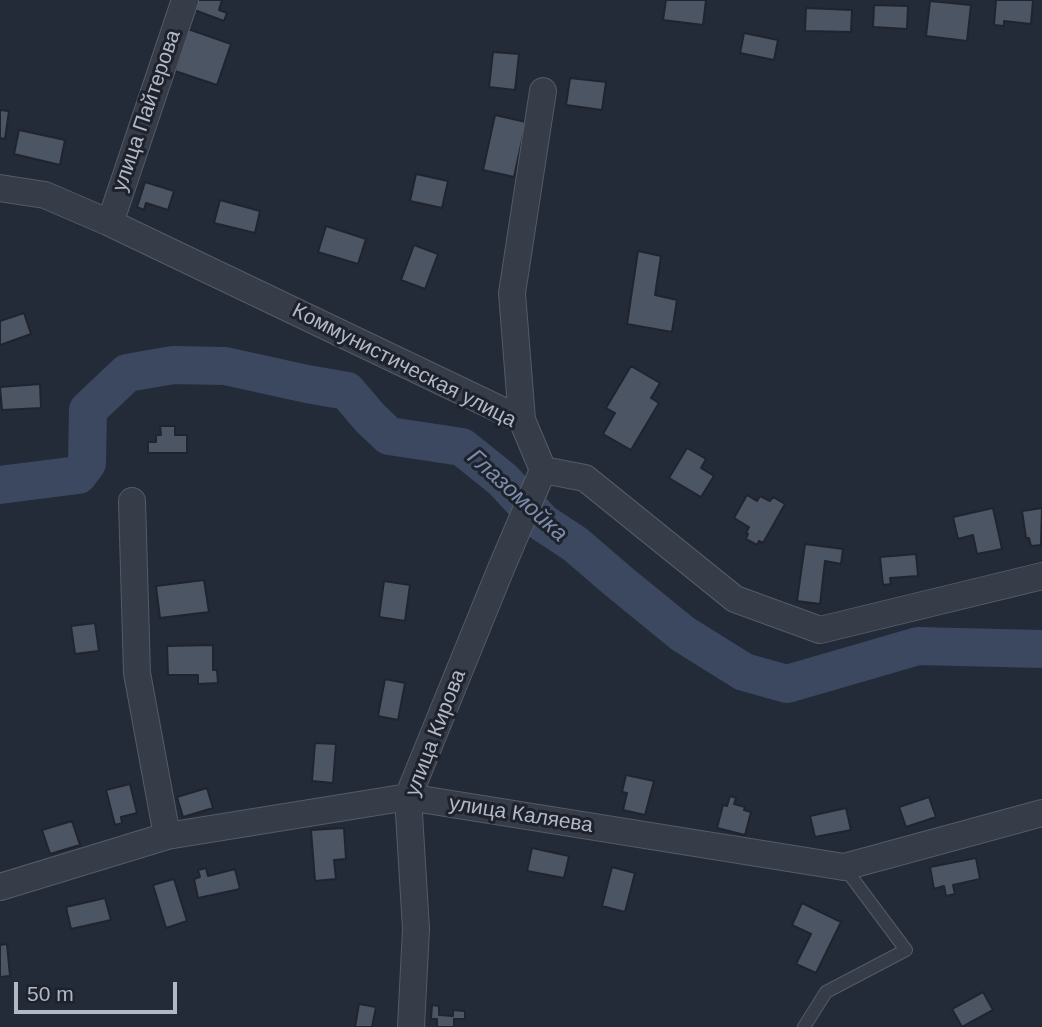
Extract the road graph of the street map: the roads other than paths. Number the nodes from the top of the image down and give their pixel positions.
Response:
1 (185, 0) edge
2 (544, 91) dead end
3 (0, 188) edge
4 (110, 223) junction
5 (522, 420) junction
6 (543, 470) junction
7 (132, 501) dead end
8 (1042, 576) edge
9 (408, 797) junction
10 (1042, 813) edge
11 (167, 836) junction
12 (844, 867) junction
13 (0, 887) edge
14 (411, 1027) edge
15 (804, 1027) edge

1 - 4 street, улица Пайтерова
2 - 5 street
3 - 4 street, Коммунистическая улица
4 - 5 street, Коммунистическая улица
5 - 6 street, Коммунистическая улица
6 - 8 street
6 - 9 street, улица Кирова
7 - 11 street
9 - 11 street, улица Каляева
9 - 12 street, улица Каляева
9 - 14 street, улица Кирова
10 - 12 street, улица Каляева
11 - 13 street, улица Каляева
12 - 15 lane

